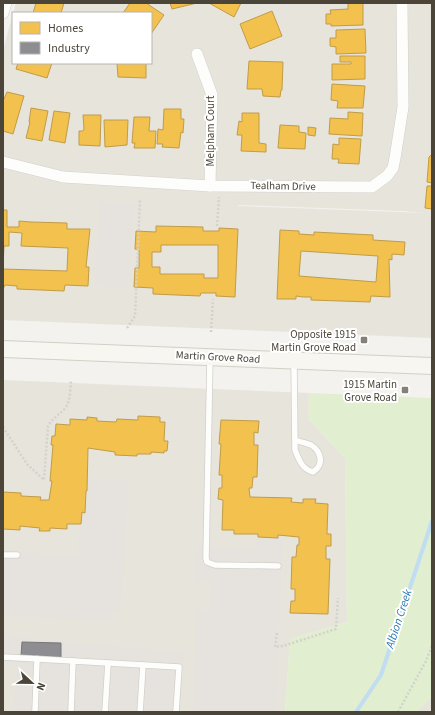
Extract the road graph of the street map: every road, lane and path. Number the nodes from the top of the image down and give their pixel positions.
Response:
1 (6, 3) edge
2 (402, 3) edge
3 (3, 13) edge
4 (197, 54) dead end
5 (3, 162) edge
6 (215, 186) junction
7 (140, 200) dead end
8 (217, 226) dead end
9 (213, 299) dead end
10 (127, 328) dead end
11 (212, 332) dead end
12 (3, 349) edge
13 (210, 356) junction
14 (294, 360) junction
15 (432, 366) edge
16 (72, 381) dead end
17 (3, 427) edge
18 (295, 440) junction
19 (3, 555) edge
20 (17, 555) dead end
21 (278, 566) dead end
22 (338, 598) dead end
23 (276, 633) dead end
24 (432, 646) edge
25 (3, 657) edge
26 (37, 659) junction
27 (73, 661) junction
28 (108, 663) junction
29 (142, 665) junction
30 (35, 712) edge
31 (71, 712) edge
32 (104, 712) edge
33 (140, 712) edge
34 (176, 712) edge
35 (398, 712) edge

1 - 3 street
2 - 6 street, Tealham Drive
4 - 6 street, Melpham Court
5 - 6 street, Tealham Drive
6 - 8 path
7 - 10 path
9 - 11 path
12 - 13 main road, Martin Grove Road
13 - 14 main road, Martin Grove Road
13 - 21 lane
14 - 15 main road, Martin Grove Road
14 - 18 lane
16 - 17 path
18 - 18 lane
19 - 20 lane
22 - 23 path
24 - 35 path
25 - 26 lane
26 - 27 lane
26 - 30 lane
27 - 28 lane
27 - 31 lane
28 - 29 lane
28 - 32 lane
29 - 33 lane
29 - 34 lane

